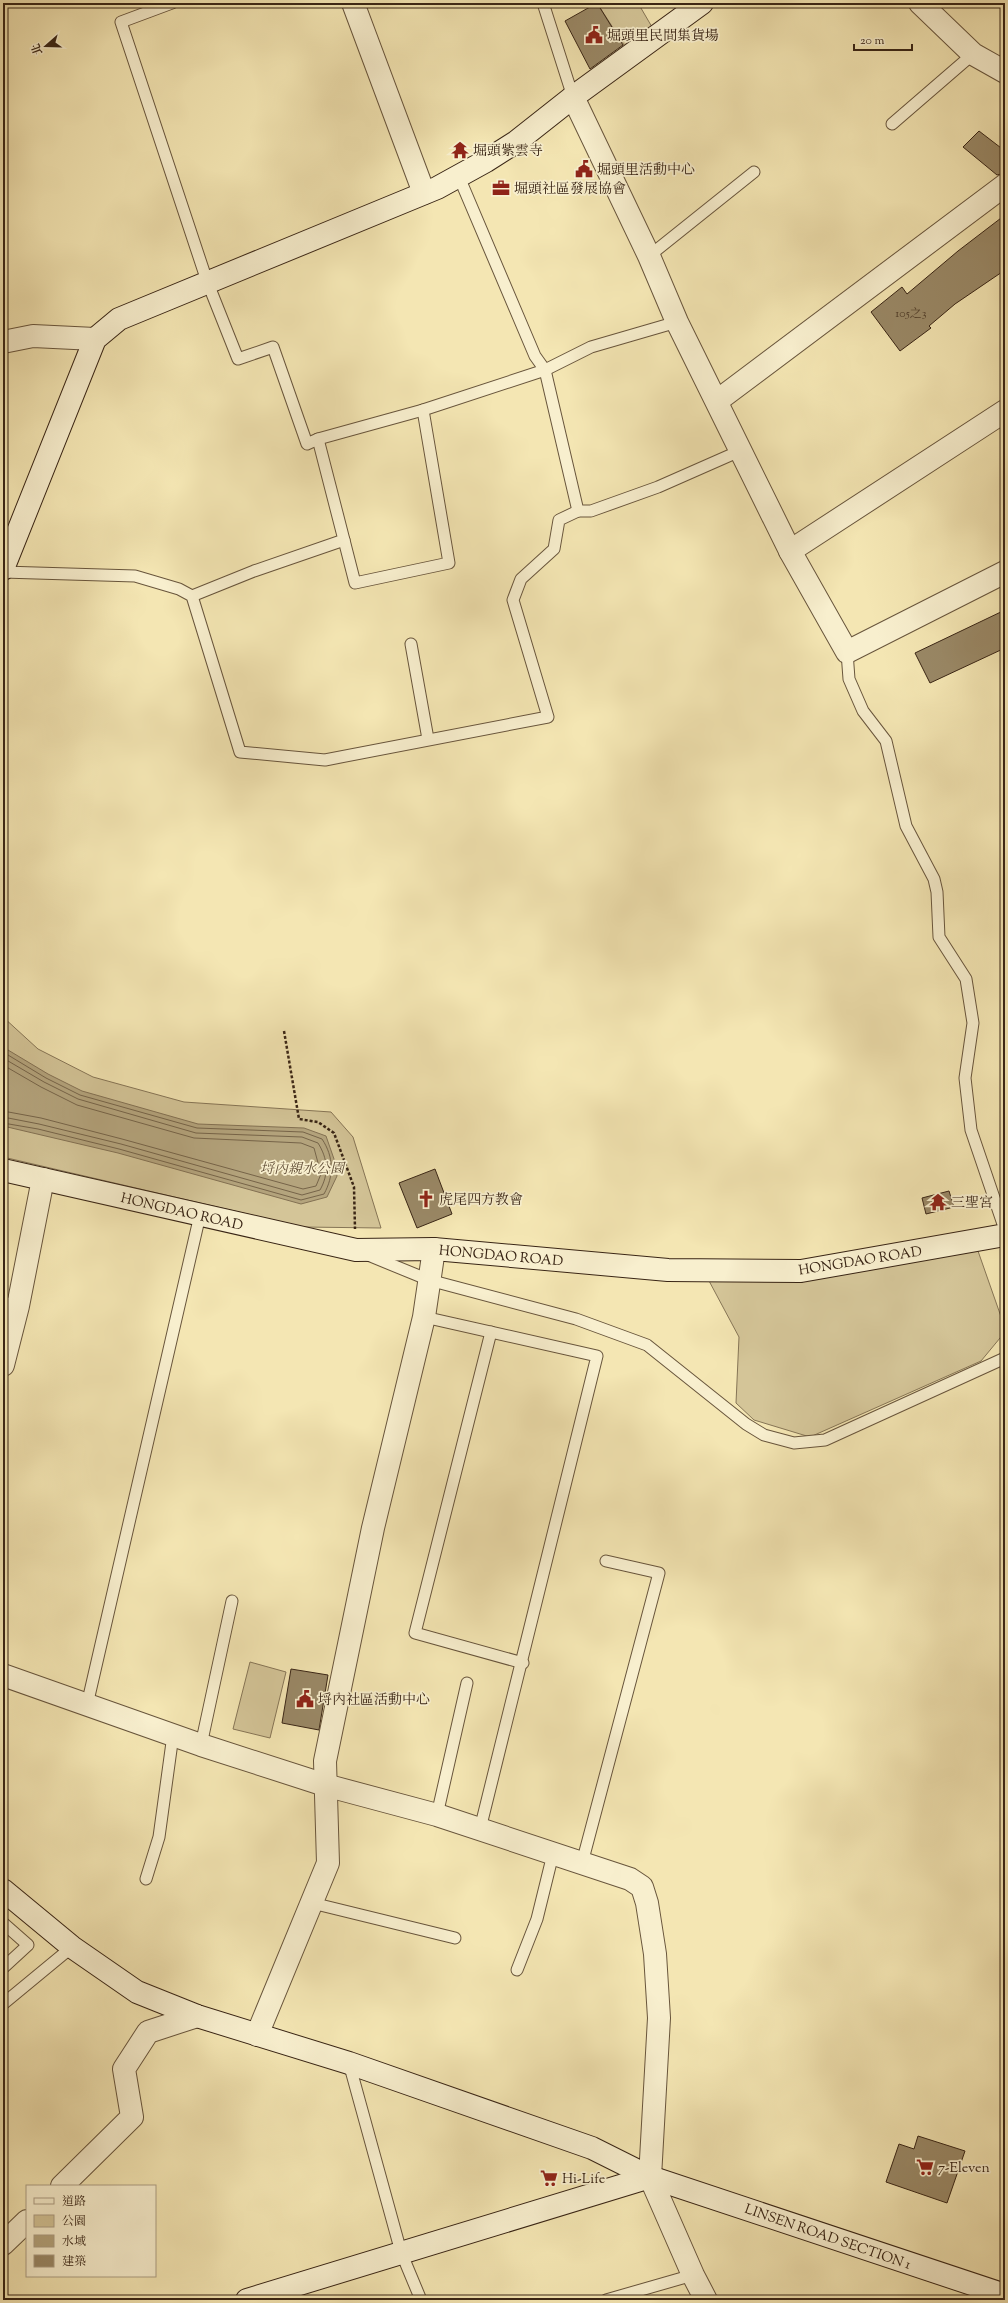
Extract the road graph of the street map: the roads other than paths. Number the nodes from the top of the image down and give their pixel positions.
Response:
1 (172, 3) edge
2 (353, 3) edge
3 (702, 3) edge
4 (920, 3) edge
5 (544, 4) edge
6 (973, 54) junction
7 (1005, 72) edge
8 (573, 97) junction
9 (892, 124) dead end
10 (754, 172) dead end
11 (459, 177) junction
12 (1005, 185) edge
13 (424, 194) junction
14 (650, 256) junction
15 (207, 281) junction
16 (677, 322) junction
17 (95, 339) junction
18 (3, 342) edge
19 (545, 370) junction
20 (717, 401) junction
21 (423, 410) junction
22 (1005, 411) edge
23 (318, 439) junction
24 (742, 450) junction
25 (578, 511) junction
26 (344, 540) junction
27 (790, 551) junction
28 (3, 568) edge
29 (3, 572) edge
30 (1005, 572) edge
31 (192, 596) junction
32 (411, 644) dead end
33 (848, 652) junction
34 (428, 739) junction
35 (3, 1170) edge
36 (43, 1179) junction
37 (200, 1215) junction
38 (1005, 1230) edge
39 (1005, 1235) edge
40 (434, 1249) junction
41 (356, 1250) junction
42 (429, 1280) junction
43 (10, 1304) edge
44 (424, 1317) junction
45 (491, 1332) junction
46 (1005, 1358) edge
47 (3, 1365) edge
48 (606, 1561) dead end
49 (232, 1601) dead end
50 (522, 1663) junction
51 (3, 1675) edge
52 (467, 1683) dead end
53 (87, 1705) junction
54 (173, 1735) junction
55 (201, 1745) junction
56 (325, 1784) junction
57 (437, 1815) junction
58 (480, 1829) junction
59 (553, 1854) junction
60 (582, 1863) junction
61 (146, 1879) dead end
62 (3, 1890) edge
63 (312, 1903) junction
64 (3, 1923) edge
65 (455, 1938) dead end
66 (72, 1947) junction
67 (3, 1968) edge
68 (517, 1970) dead end
69 (3, 2004) edge
70 (197, 2016) junction
71 (257, 2035) junction
72 (349, 2063) junction
73 (650, 2177) junction
74 (63, 2185) edge
75 (26, 2222) edge
76 (3, 2244) edge
77 (401, 2252) junction
78 (693, 2275) junction
79 (1005, 2295) edge
80 (272, 2296) edge
81 (247, 2300) edge
82 (421, 2300) edge
83 (606, 2300) edge
84 (706, 2300) edge

1 - 15 lane
2 - 13 street
3 - 8 street
4 - 6 street
5 - 8 lane
6 - 7 street
6 - 9 lane
8 - 11 street
8 - 14 street
10 - 14 lane
11 - 13 street
11 - 19 lane
12 - 20 street
13 - 15 street
14 - 16 street
15 - 17 street
15 - 23 lane
16 - 19 lane
16 - 20 street
17 - 18 street
17 - 28 street
19 - 21 lane
19 - 25 lane
20 - 24 street
21 - 23 lane
21 - 26 lane
22 - 27 street
23 - 26 lane
24 - 25 lane
24 - 27 street
25 - 34 lane
26 - 31 lane
27 - 33 street
29 - 31 lane
30 - 33 street
31 - 34 lane
32 - 34 lane
33 - 38 lane
35 - 36 street, HONGDAO ROAD
36 - 37 street, HONGDAO ROAD
36 - 43 street
37 - 41 street, HONGDAO ROAD
37 - 53 lane
39 - 40 street, HONGDAO ROAD
40 - 41 street, HONGDAO ROAD
40 - 42 street
41 - 42 lane
42 - 44 street
42 - 46 lane
43 - 47 street
44 - 45 lane
44 - 56 street
45 - 50 lane
45 - 50 lane
48 - 60 lane
49 - 55 lane
50 - 58 lane
51 - 53 street
52 - 57 lane
53 - 54 street
54 - 55 street
54 - 61 lane
55 - 56 street
56 - 57 street
56 - 63 street
57 - 58 street
58 - 59 street
59 - 60 street
59 - 68 lane
60 - 73 street
62 - 66 street, LINSEN ROAD SECTION 1
63 - 65 lane
63 - 71 street
64 - 67 lane
66 - 69 lane
66 - 70 street, LINSEN ROAD SECTION 1
70 - 71 street, LINSEN ROAD SECTION 1
70 - 74 street
71 - 72 street, LINSEN ROAD SECTION 1
72 - 73 street, LINSEN ROAD SECTION 1
72 - 77 lane
73 - 77 street
73 - 78 street
73 - 79 street, LINSEN ROAD SECTION 1
75 - 76 street
77 - 80 street
77 - 82 lane
78 - 83 lane
78 - 84 street
80 - 81 street

